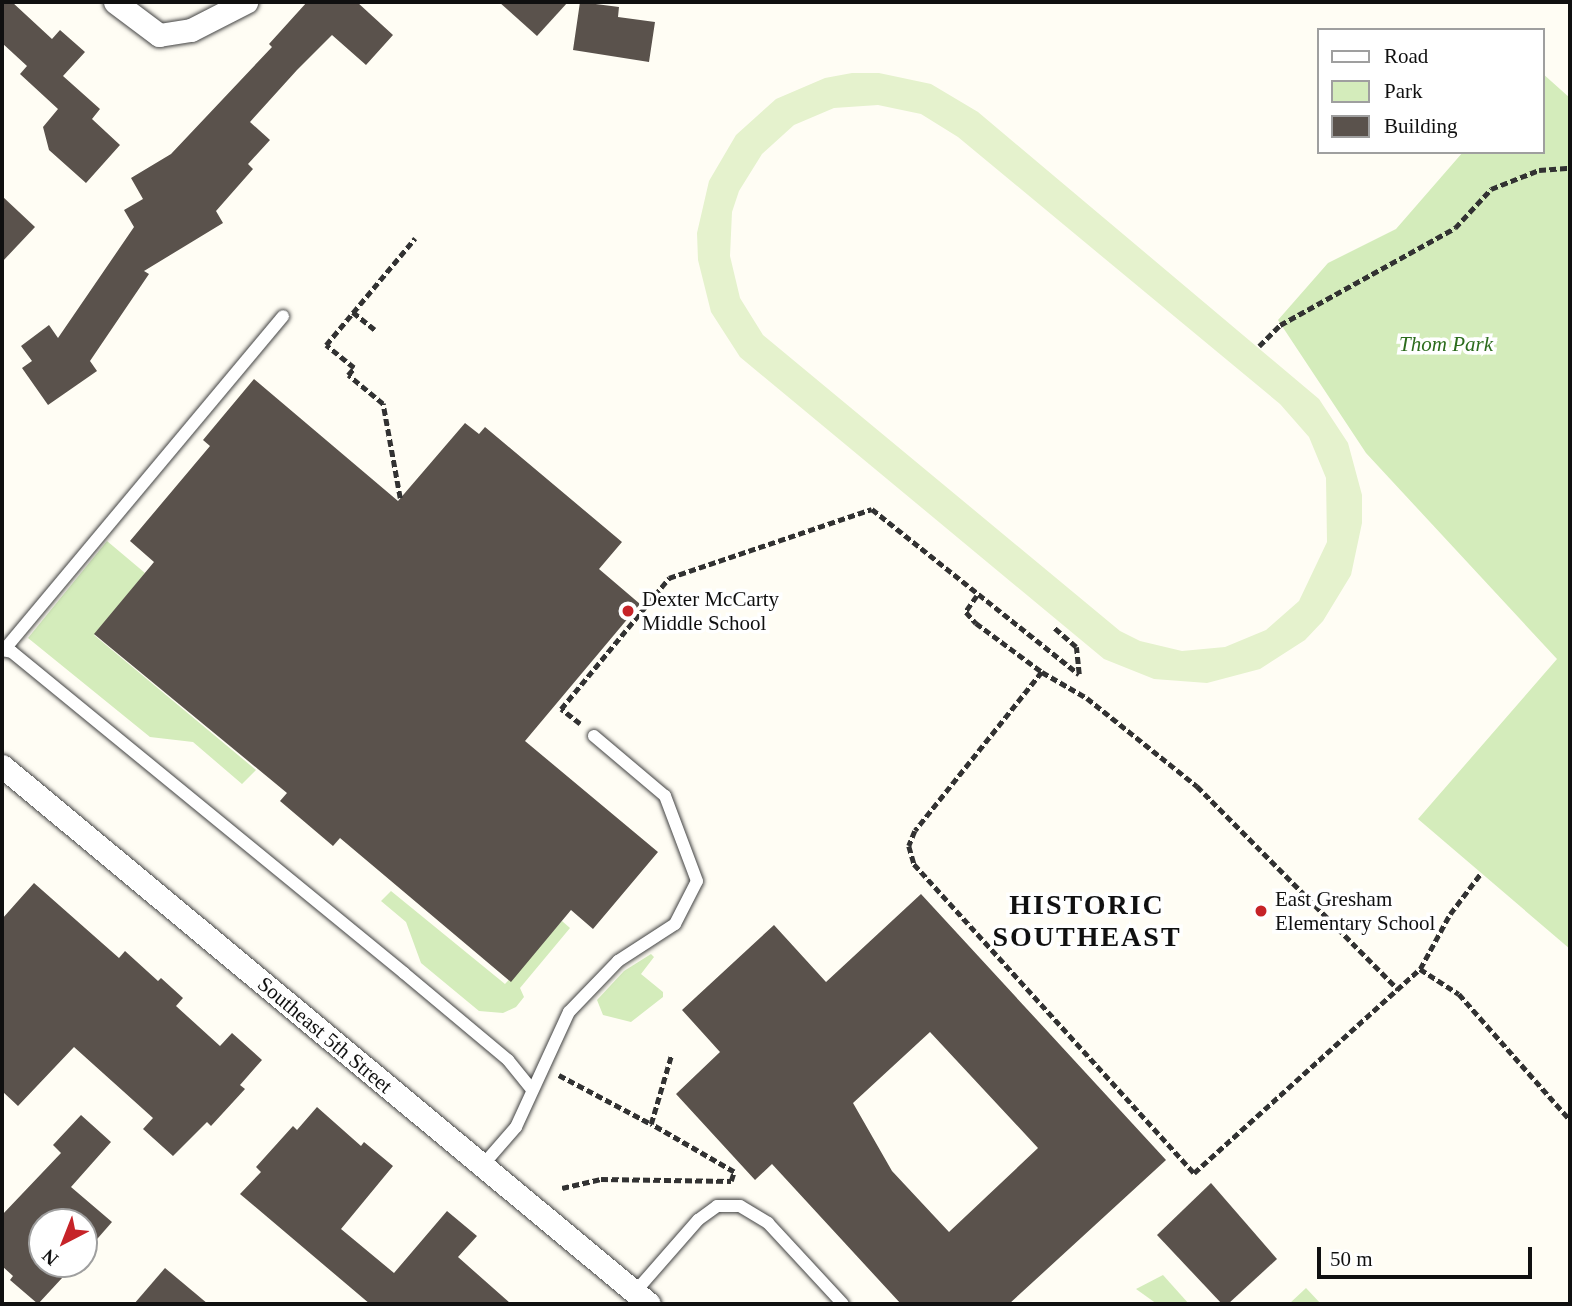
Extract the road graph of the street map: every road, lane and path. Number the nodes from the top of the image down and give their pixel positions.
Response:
1 (115, 2) edge
2 (246, 2) edge
3 (1570, 168) edge
4 (415, 238) dead end
5 (353, 312) junction
6 (283, 316) dead end
7 (375, 331) dead end
8 (1259, 346) dead end
9 (400, 498) dead end
10 (977, 596) junction
11 (1054, 628) dead end
12 (3, 650) edge
13 (1042, 672) junction
14 (594, 736) joint
15 (2, 766) edge
16 (1481, 873) dead end
17 (1420, 969) junction
18 (1398, 989) junction
19 (671, 1056) dead end
20 (546, 1058) junction
21 (531, 1090) junction
22 (1570, 1120) edge
23 (651, 1124) junction
24 (482, 1166) junction
25 (562, 1188) dead end
26 (642, 1298) edge
27 (843, 1304) edge

1 - 2 street
3 - 8 path
4 - 5 path
5 - 7 path
5 - 9 path
6 - 12 lane
10 - 11 path
10 - 13 path
10 - 14 path
12 - 21 lane
13 - 18 path
13 - 18 path
14 - 20 lane
15 - 24 street, Southeast 5th Street
16 - 17 path
17 - 18 path
17 - 22 path
19 - 23 path
20 - 21 lane
20 - 23 path
21 - 24 lane
23 - 25 path
24 - 26 street, Southeast 5th Street
26 - 27 lane

